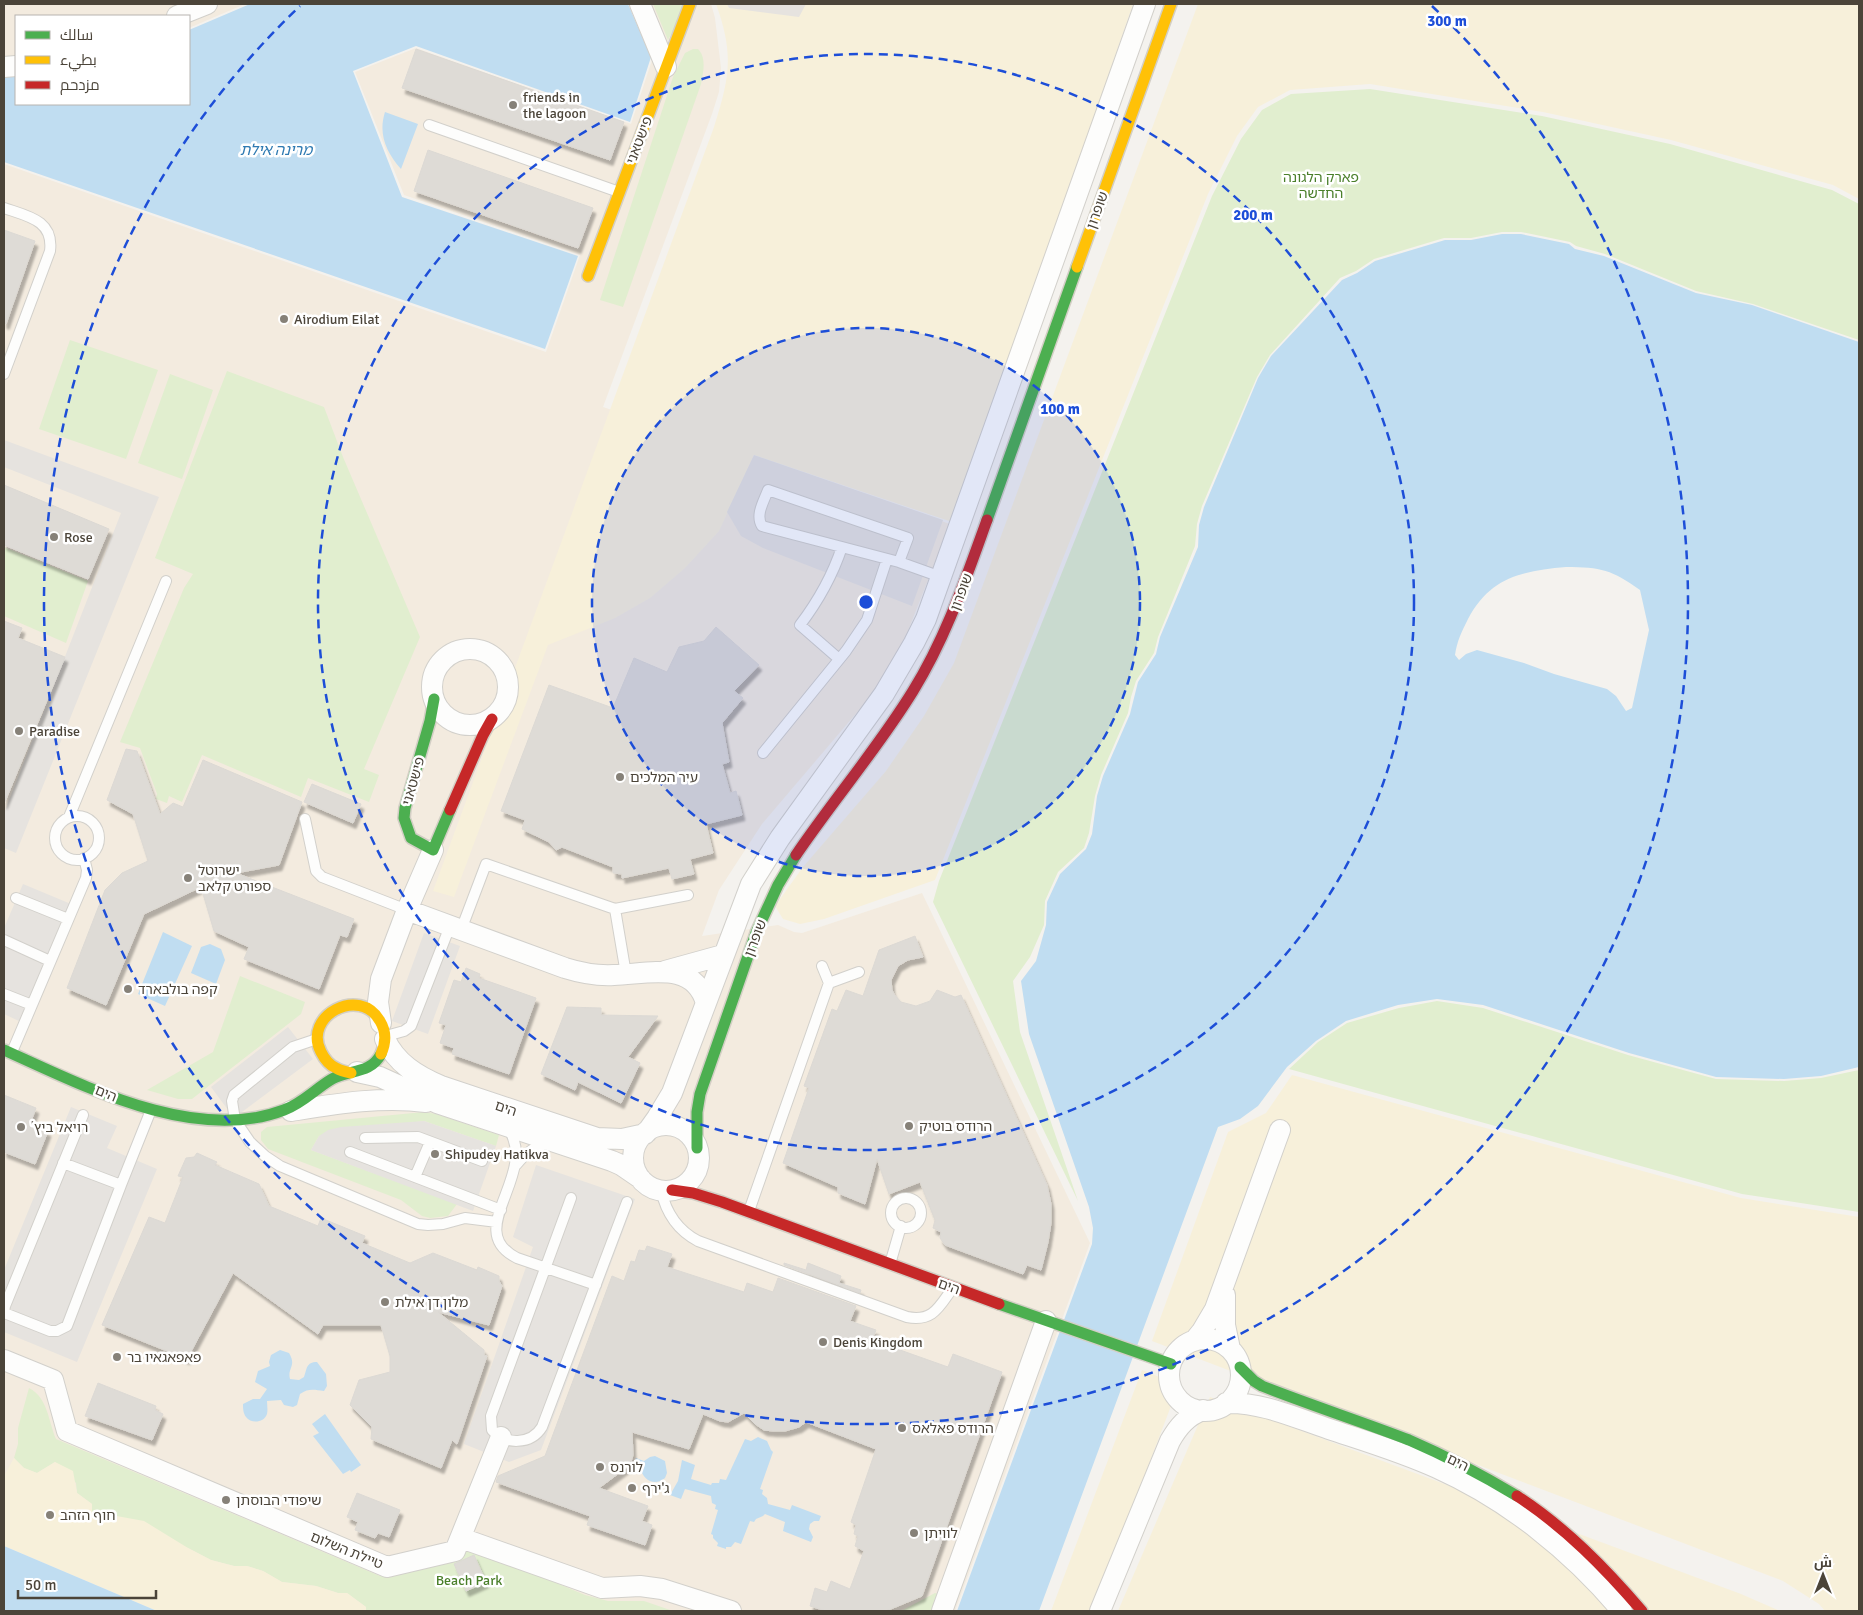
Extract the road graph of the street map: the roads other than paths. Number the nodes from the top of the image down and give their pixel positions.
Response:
1 (206, 4) edge
2 (640, 4) edge
3 (690, 4) edge
4 (1145, 4) edge
5 (1171, 4) edge
6 (179, 15) edge
7 (666, 66) junction
8 (429, 126) dead end
9 (619, 192) junction
10 (4, 208) edge
11 (588, 276) dead end
12 (4, 374) edge
13 (842, 547) junction
14 (887, 559) junction
15 (899, 562) junction
16 (942, 577) junction
17 (166, 581) dead end
18 (839, 659) junction
19 (434, 699) junction
20 (492, 719) junction
21 (763, 753) dead end
22 (70, 817) junction
23 (305, 820) dead end
24 (434, 850) junction
25 (84, 858) junction
26 (688, 894) dead end
27 (16, 898) dead end
28 (615, 909) junction
29 (407, 910) junction
30 (68, 918) junction
31 (456, 928) junction
32 (4, 940) edge
33 (723, 955) junction
34 (50, 961) junction
35 (822, 966) dead end
36 (659, 972) junction
37 (859, 972) dead end
38 (626, 974) junction
39 (381, 979) junction
40 (829, 983) junction
41 (4, 994) edge
42 (706, 1003) junction
43 (32, 1005) junction
44 (346, 1005) junction
45 (384, 1032) junction
46 (317, 1038) junction
47 (7, 1052) edge
48 (354, 1072) junction
49 (440, 1104) junction
50 (151, 1109) junction
51 (272, 1114) junction
52 (82, 1115) dead end
53 (235, 1120) junction
54 (504, 1125) junction
55 (1280, 1130) dead end
56 (646, 1133) junction
57 (366, 1138) dead end
58 (430, 1142) junction
59 (555, 1142) junction
60 (350, 1152) dead end
61 (698, 1153) junction
62 (482, 1161) dead end
63 (63, 1163) junction
64 (516, 1165) junction
65 (415, 1177) junction
66 (640, 1178) junction
67 (121, 1185) junction
68 (666, 1190) junction
69 (570, 1198) dead end
70 (627, 1202) dead end
71 (727, 1204) junction
72 (501, 1210) junction
73 (749, 1212) junction
74 (497, 1222) junction
75 (901, 1226) dead end
76 (890, 1264) junction
77 (545, 1268) junction
78 (1226, 1278) junction
79 (596, 1285) junction
80 (953, 1287) junction
81 (1050, 1323) junction
82 (1194, 1341) junction
83 (1230, 1349) junction
84 (4, 1360) edge
85 (1171, 1364) junction
86 (1240, 1367) junction
87 (1174, 1393) junction
88 (1226, 1404) junction
89 (1203, 1410) junction
90 (501, 1438) junction
91 (1170, 1442) junction
92 (461, 1538) junction
93 (731, 1611) edge
94 (942, 1611) edge
95 (1100, 1611) edge
96 (1622, 1611) edge
97 (1642, 1611) edge

1 - 6 street
2 - 7 street
3 - 7 street, פישטאני
4 - 16 street, שופרון
5 - 61 street, שופרון
7 - 9 street, פישטאני
8 - 9 lane
9 - 11 street, פישטאני
10 - 12 lane
13 - 14 lane
13 - 15 lane
13 - 18 lane
14 - 15 lane
14 - 18 lane
15 - 16 lane
16 - 33 street, שופרון
17 - 22 lane
18 - 21 lane
19 - 20 street
19 - 20 street
19 - 24 street, פישטאני
20 - 24 street
22 - 25 lane
22 - 25 lane
23 - 29 lane
24 - 29 street
25 - 30 lane
26 - 28 lane
27 - 30 lane
28 - 31 lane
28 - 38 lane
29 - 31 street
29 - 39 street
30 - 34 lane
31 - 38 street
31 - 45 lane
32 - 34 lane
33 - 36 street
33 - 42 street, שופרון
34 - 43 lane
35 - 40 lane
36 - 38 street
36 - 42 street
37 - 40 lane
39 - 44 street
39 - 45 street
40 - 73 lane
41 - 43 lane
42 - 56 street, שופרון
43 - 47 lane
44 - 45 street
44 - 46 street
45 - 48 street
45 - 56 street, הים
46 - 48 street
46 - 53 lane
47 - 50 street, הים
48 - 49 street, הים
48 - 51 street, הים
49 - 51 street, הים
49 - 54 street, הים
50 - 53 street, הים
50 - 67 lane
51 - 53 street, הים
52 - 63 lane
53 - 74 lane
54 - 59 street, הים
54 - 64 lane
55 - 78 street
56 - 61 street
56 - 66 street
57 - 58 lane
58 - 62 lane
58 - 65 lane
59 - 64 lane
59 - 66 street, הים
60 - 65 lane
61 - 68 street
61 - 71 street
63 - 67 lane
63 - 67 lane
64 - 72 lane
65 - 72 lane
66 - 68 street
68 - 71 street, הים
68 - 80 lane
69 - 77 lane
70 - 79 lane
71 - 73 street, הים
72 - 74 lane
73 - 76 street, הים
74 - 77 lane
75 - 76 lane
76 - 80 street, הים
77 - 79 lane
77 - 90 lane
78 - 82 street
78 - 83 street
79 - 90 lane
80 - 81 street, הים
81 - 85 street, הים
81 - 94 street
82 - 83 street
82 - 85 street
83 - 86 street
84 - 92 street, טיילת השלום
85 - 87 street
86 - 88 street
86 - 97 street, הים
87 - 89 street
87 - 91 street
88 - 89 street
88 - 96 street, הים
89 - 91 street
90 - 92 street
91 - 95 street
92 - 93 street

